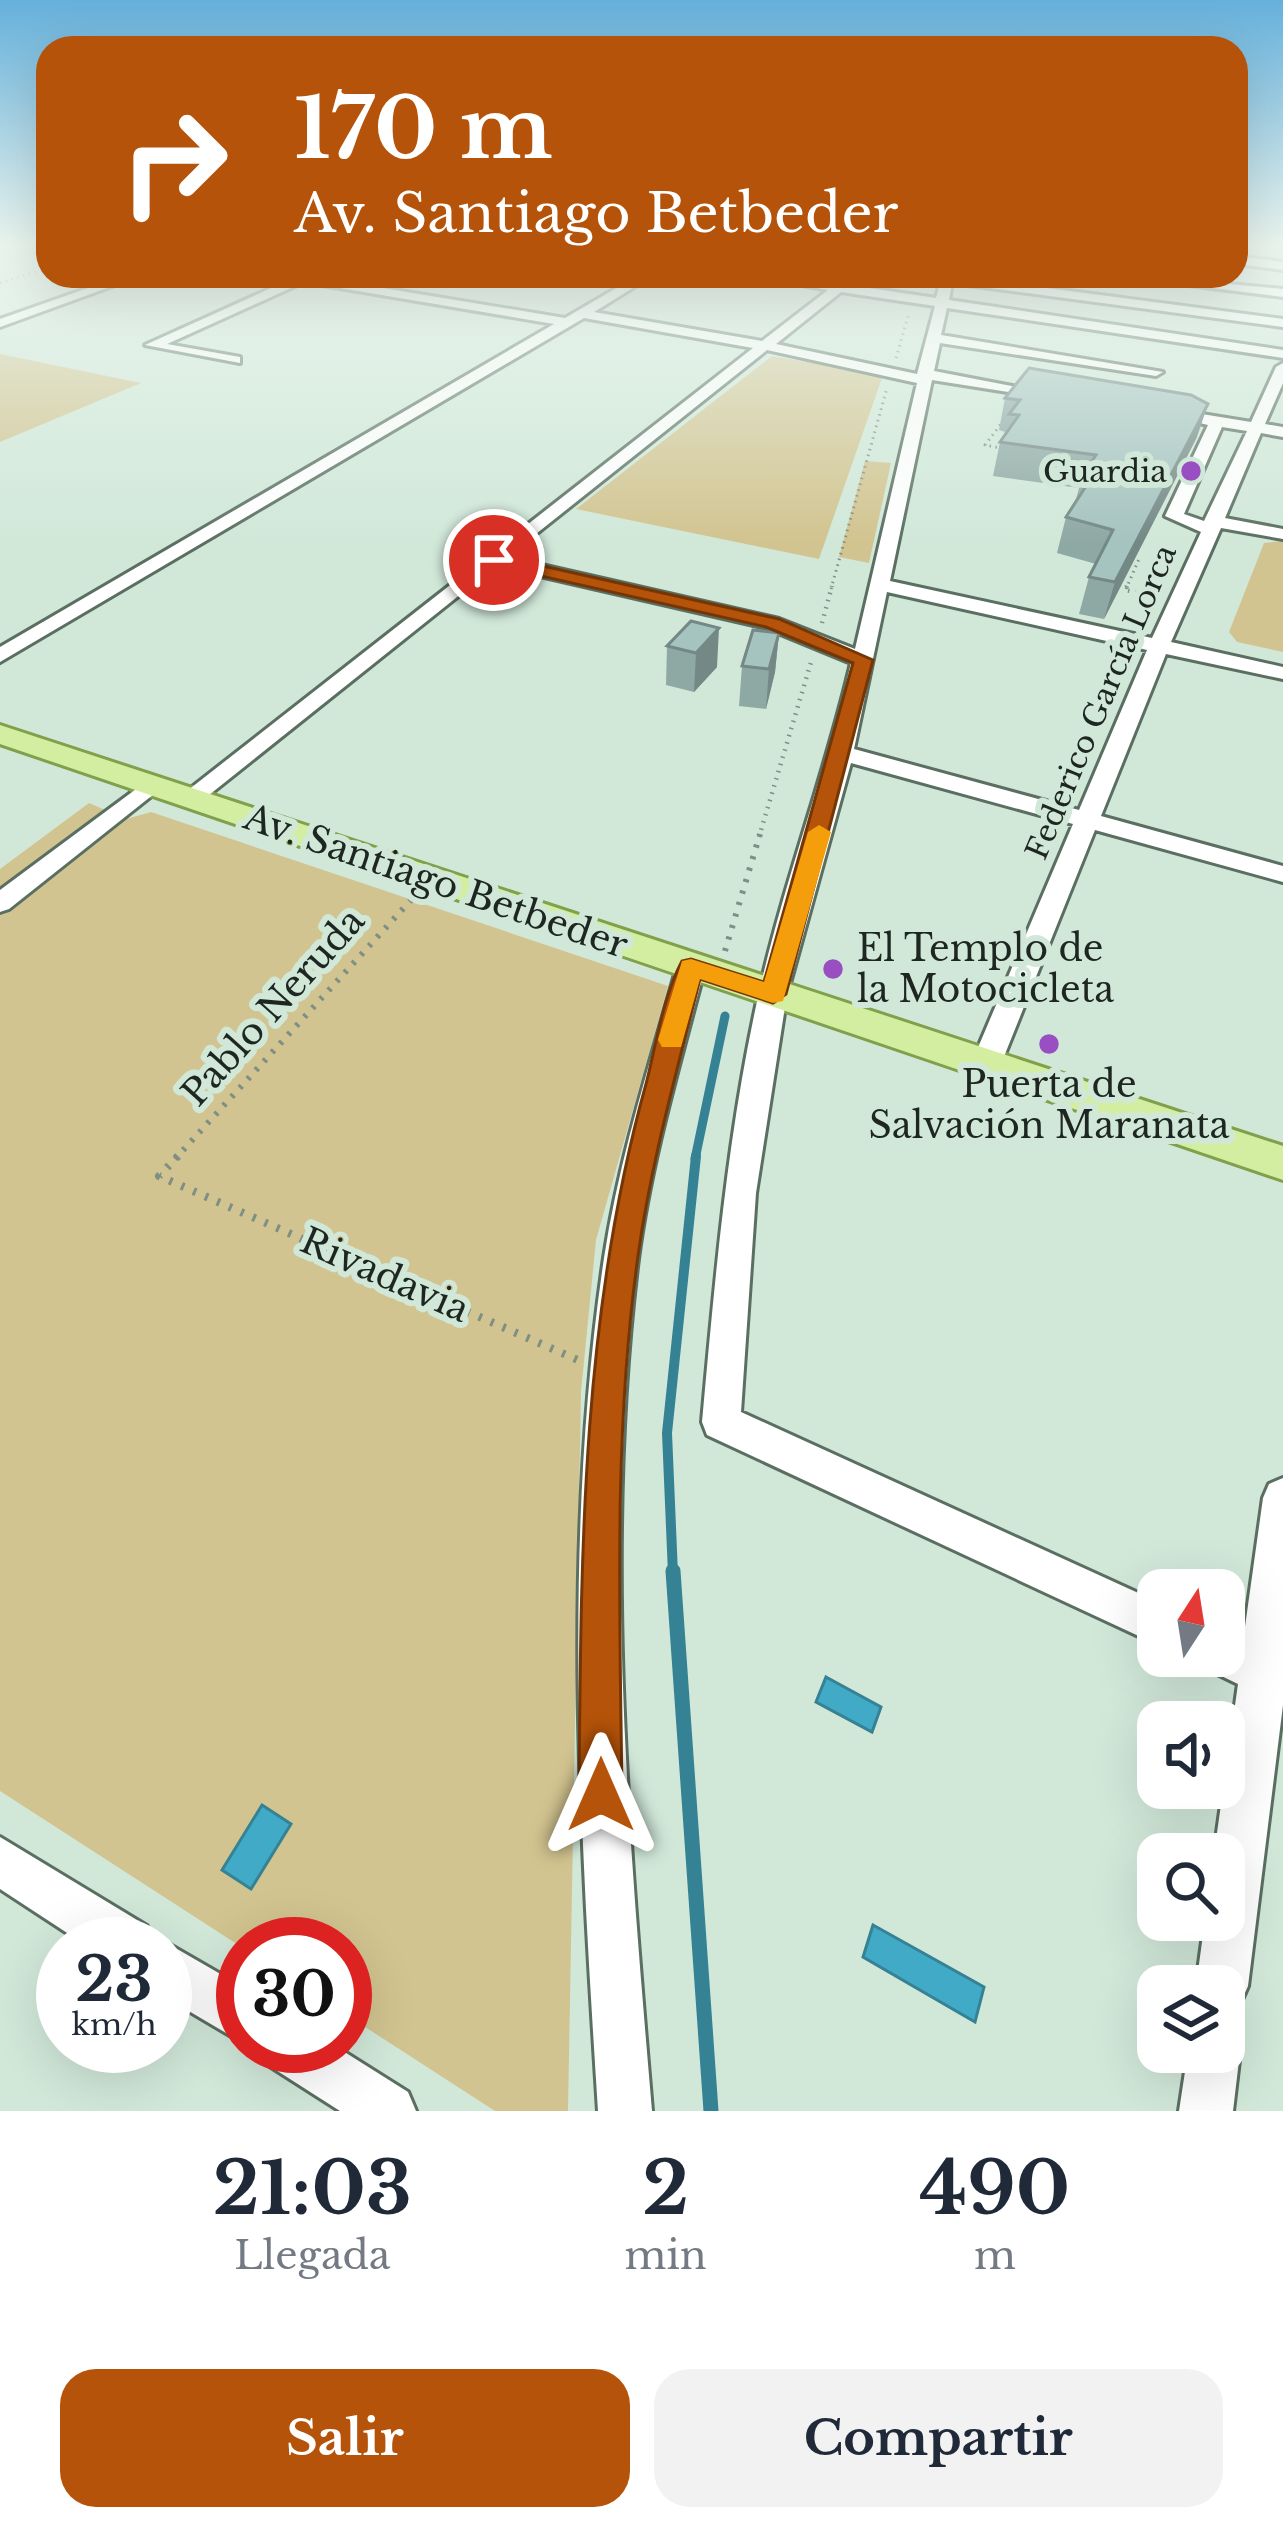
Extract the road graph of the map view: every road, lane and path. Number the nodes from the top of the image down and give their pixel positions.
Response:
1 (155, 346) edge
2 (532, 346) edge
3 (764, 346) edge
4 (767, 346) junction
5 (900, 346) edge
6 (931, 346) edge
7 (972, 346) edge
8 (1171, 346) edge
9 (1226, 346) edge
10 (1283, 354) edge
11 (235, 360) dead end
12 (1283, 367) edge
13 (893, 370) junction
14 (923, 377) junction
15 (1278, 390) edge
16 (1065, 397) edge
17 (1156, 411) edge
18 (1008, 415) edge
19 (1217, 421) junction
20 (1257, 428) junction
21 (1283, 432) edge
22 (1001, 460) edge
23 (1211, 525) junction
24 (1283, 534) edge
25 (494, 560) junction
26 (1139, 560) edge
27 (881, 585) junction
28 (1178, 601) junction
29 (817, 643) junction
30 (1159, 646) junction
31 (0, 656) edge
32 (863, 660) junction
33 (1283, 673) edge
34 (0, 734) edge
35 (842, 753) junction
36 (151, 784) junction
37 (190, 798) junction
38 (1087, 822) junction
39 (1283, 874) edge
40 (430, 879) junction
41 (0, 903) edge
42 (702, 971) junction
43 (773, 994) junction
44 (986, 1064) junction
45 (1283, 1163) edge
46 (160, 1176) joint
47 (611, 1375) junction
48 (1283, 1498) edge
49 (1137, 1614) edge
50 (1256, 1670) edge
51 (0, 1862) edge
52 (87, 1917) edge
53 (1224, 1965) edge
54 (329, 2073) edge
55 (1211, 2073) edge
56 (389, 2111) edge
57 (625, 2111) edge
58 (1206, 2111) edge

1 - 11 street
2 - 31 street
3 - 4 street
4 - 13 street
4 - 25 street
5 - 13 path
6 - 14 street
7 - 8 street
9 - 10 street
12 - 15 street, Federico García Lorca
13 - 14 street
13 - 29 path
14 - 16 street
14 - 27 street
15 - 20 street, Federico García Lorca
17 - 19 street
18 - 22 path
19 - 20 street
19 - 23 street
20 - 21 street
20 - 23 street, Federico García Lorca
23 - 24 street
23 - 28 street, Federico García Lorca
25 - 29 street
25 - 37 street
26 - 28 path
27 - 30 street
27 - 32 street
28 - 30 street, Federico García Lorca
29 - 32 street
29 - 42 path
30 - 33 street
30 - 38 street, Federico García Lorca
32 - 35 street
34 - 36 main road, Av. Santiago Betbeder
35 - 38 street
35 - 43 street
36 - 37 main road, Av. Santiago Betbeder
36 - 41 street
37 - 40 main road, Av. Santiago Betbeder
38 - 39 street
38 - 44 street, Federico García Lorca
40 - 42 main road, Av. Santiago Betbeder
40 - 46 path, Pablo Neruda
42 - 43 main road, Av. Santiago Betbeder
42 - 47 street
43 - 44 main road, Av. Santiago Betbeder
43 - 49 street
44 - 45 main road, Av. Santiago Betbeder
46 - 47 path, Rivadavia
47 - 57 street
48 - 50 street
50 - 53 street
51 - 52 street
54 - 56 street
55 - 58 street

